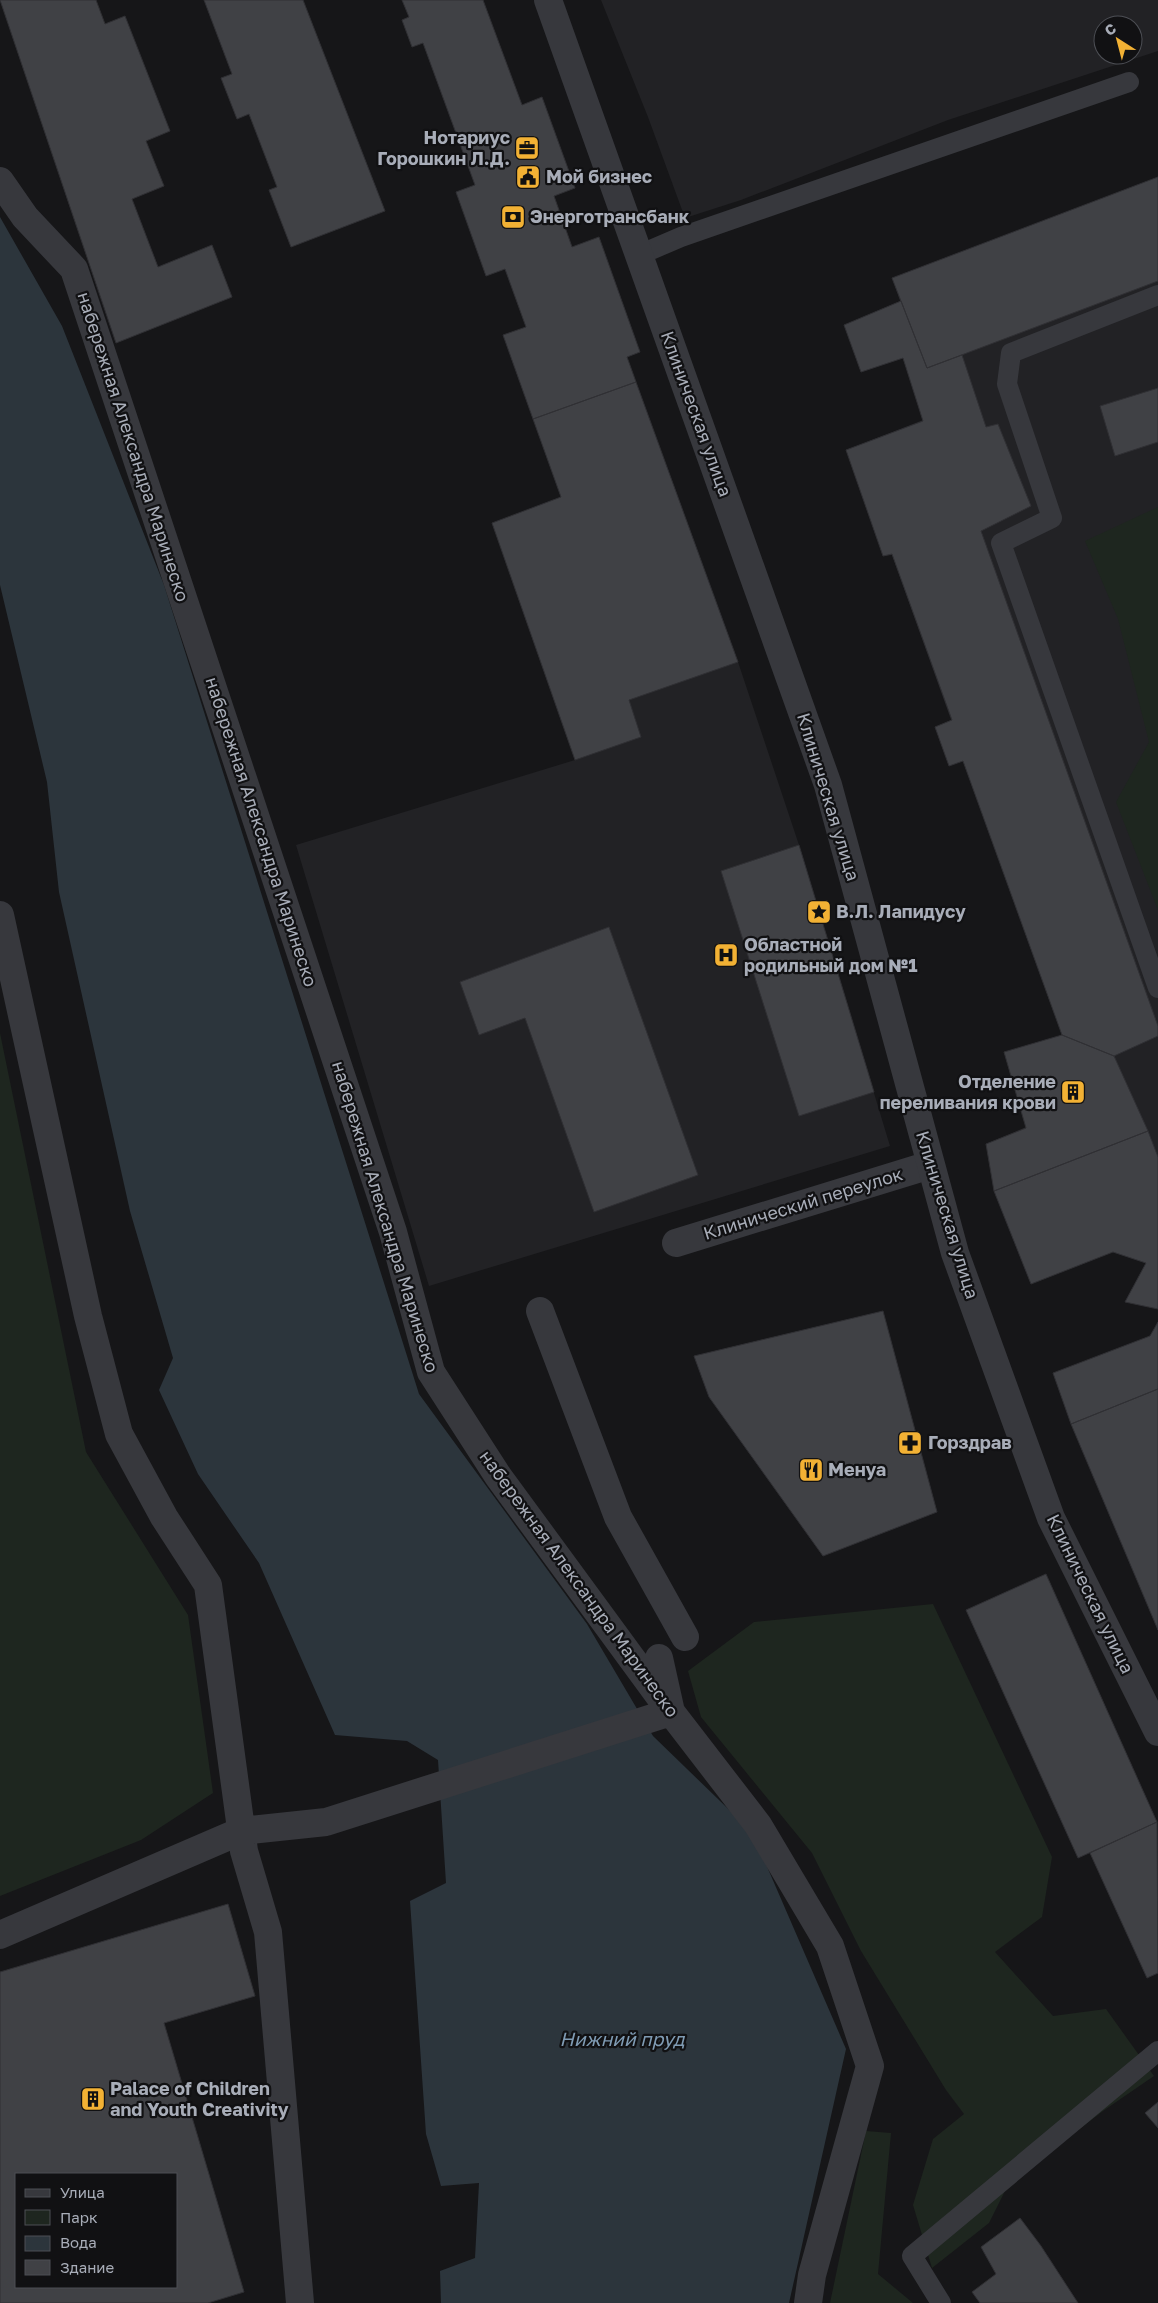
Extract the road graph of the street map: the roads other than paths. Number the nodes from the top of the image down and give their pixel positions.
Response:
1 (548, 0) edge
2 (1128, 82) dead end
3 (0, 181) edge
4 (640, 255) junction
5 (1158, 295) edge
6 (0, 915) edge
7 (1158, 988) edge
8 (930, 1165) junction
9 (676, 1243) dead end
10 (540, 1311) dead end
11 (685, 1637) dead end
12 (659, 1658) dead end
13 (671, 1712) junction
14 (1158, 1732) edge
15 (241, 1830) junction
16 (0, 1935) edge
17 (1158, 2051) edge
18 (300, 2303) edge
19 (808, 2303) edge
20 (941, 2303) edge

1 - 4 street, Клиническая улица
2 - 4 lane
3 - 13 street, набережная Александра Маринеско
4 - 8 street, Клиническая улица
5 - 7 lane
6 - 15 street
8 - 9 street, Клинический переулок
8 - 14 street, Клиническая улица
10 - 11 street
12 - 13 street
13 - 15 street
13 - 19 street, набережная Александра Маринеско
15 - 16 street
15 - 18 street
17 - 20 lane

